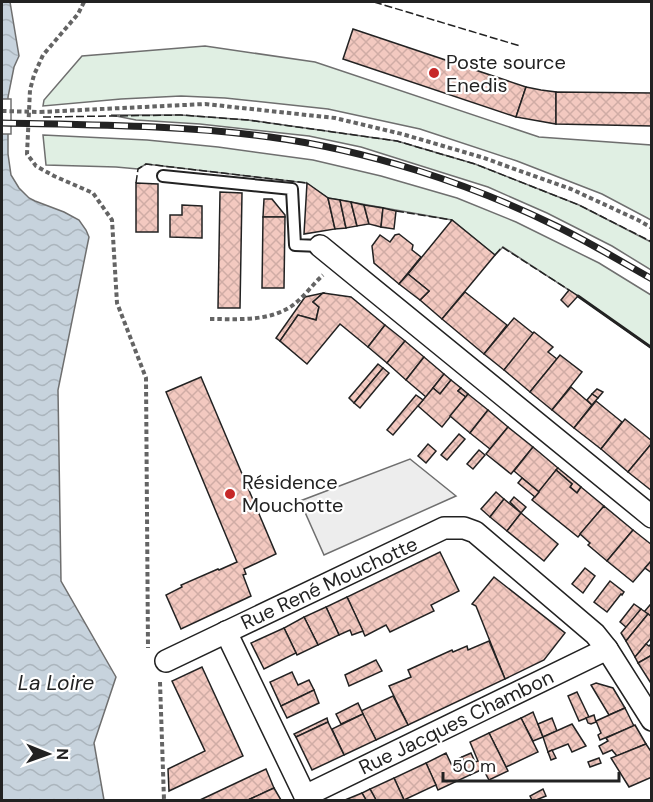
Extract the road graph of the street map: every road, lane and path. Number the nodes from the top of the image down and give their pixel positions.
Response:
1 (84, 2) edge
2 (2, 111) edge
3 (163, 176) dead end
4 (651, 228) edge
5 (320, 246) joint
6 (337, 260) junction
7 (210, 319) dead end
8 (651, 517) edge
9 (226, 632) junction
10 (608, 649) junction
11 (156, 663) junction
12 (651, 720) edge
13 (306, 798) edge
14 (164, 801) edge

1 - 11 path
2 - 4 path, bridge
3 - 5 lane
5 - 6 street
6 - 7 path
6 - 8 street
9 - 10 street, Rue René Mouchotte
9 - 11 street, Rue René Mouchotte
9 - 13 street
10 - 12 street, Rue René Mouchotte
10 - 13 street, Rue Jacques Chambon
11 - 14 path

